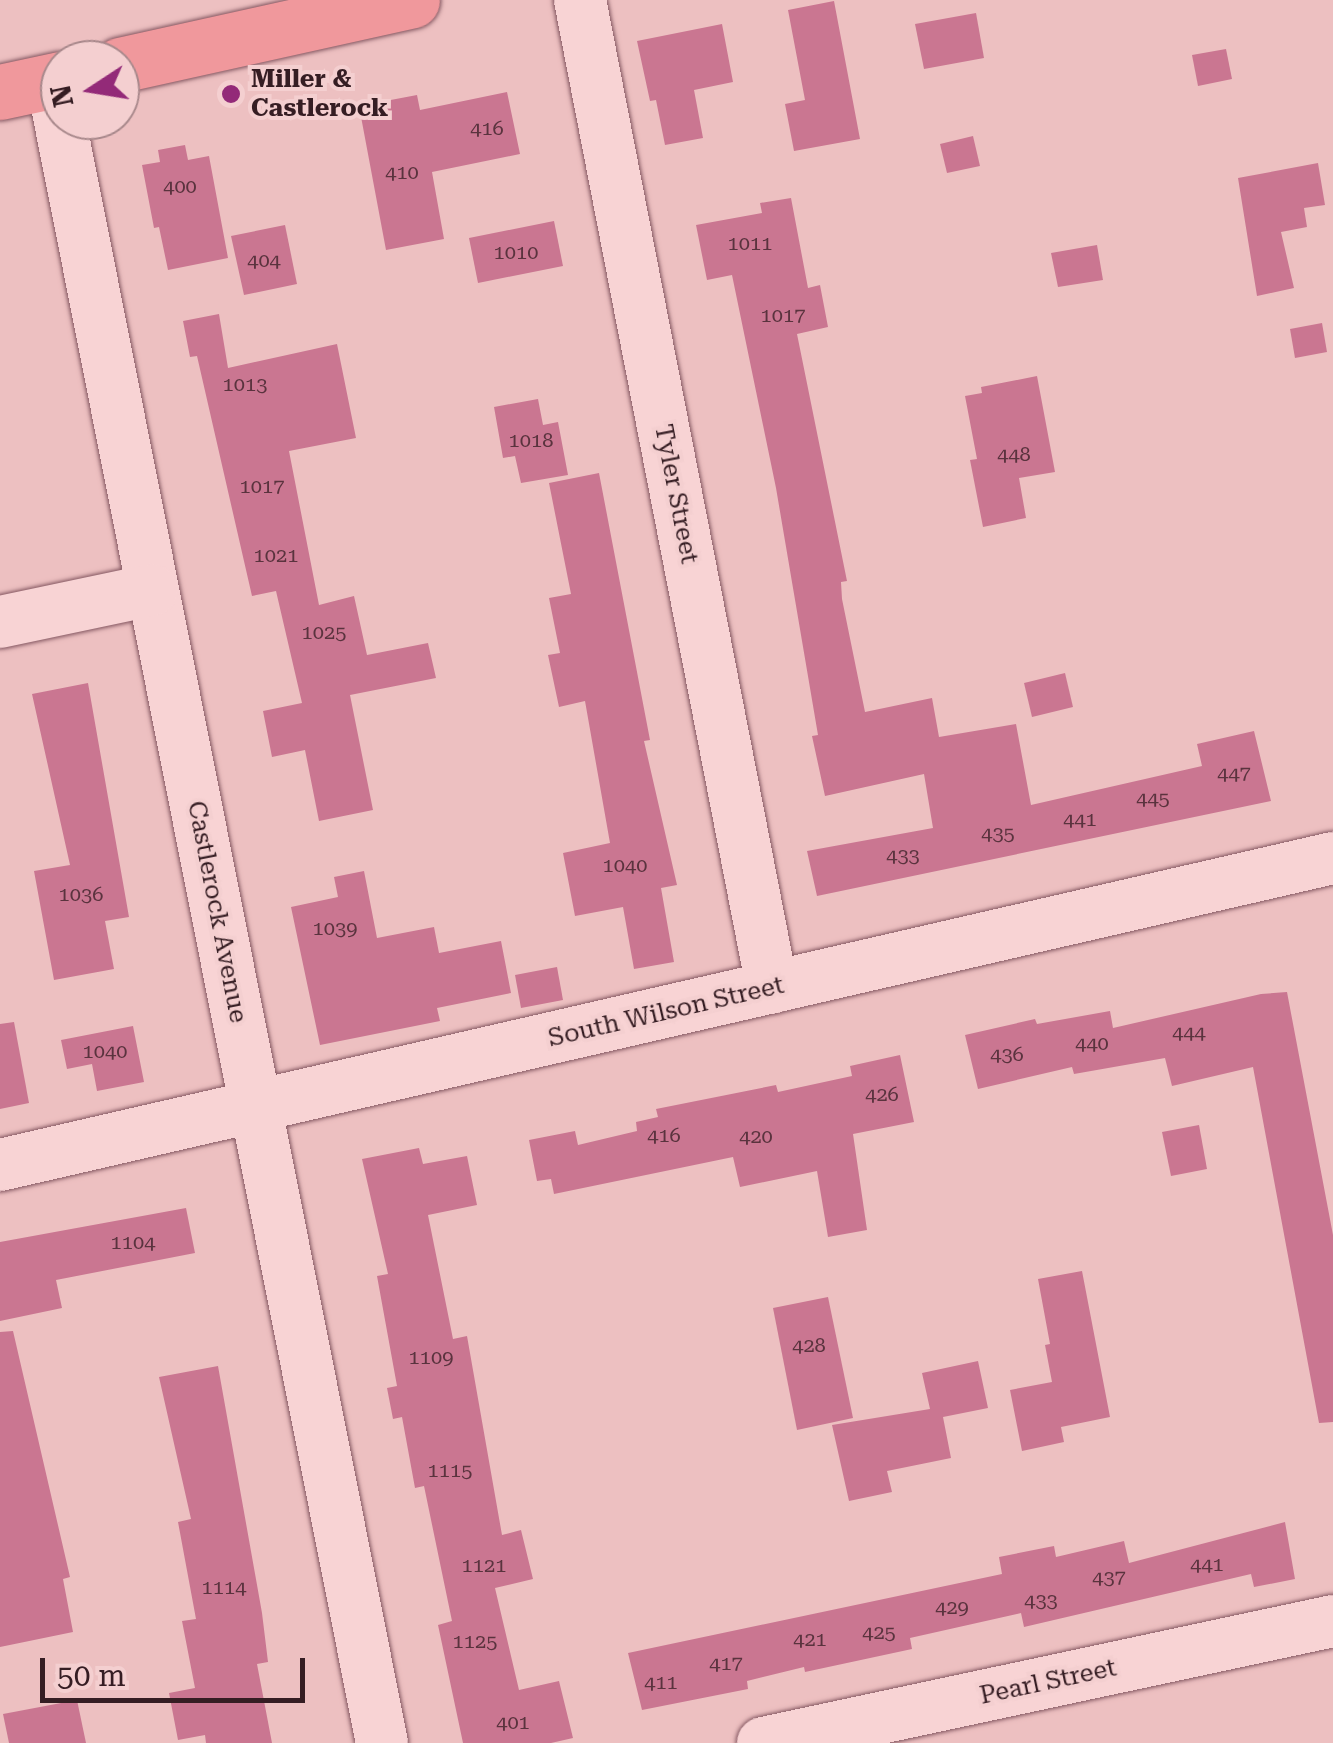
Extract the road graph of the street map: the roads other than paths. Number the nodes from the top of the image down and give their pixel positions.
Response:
1 (412, 0) edge
2 (580, 0) edge
3 (140, 61) edge
4 (37, 84) edge
5 (152, 590) junction
6 (0, 622) edge
7 (1333, 858) edge
8 (772, 987) junction
9 (256, 1106) junction
10 (0, 1166) edge
11 (1333, 1620) edge
12 (382, 1743) edge
13 (763, 1743) edge

1 - 3 main road
2 - 8 street, Tyler Street
4 - 5 street, Castlerock Avenue
5 - 6 street
5 - 9 street, Castlerock Avenue
7 - 8 street, South Wilson Street
8 - 9 street, South Wilson Street
9 - 10 street, South Wilson Street
9 - 12 street, Castlerock Avenue
11 - 13 street, Pearl Street

